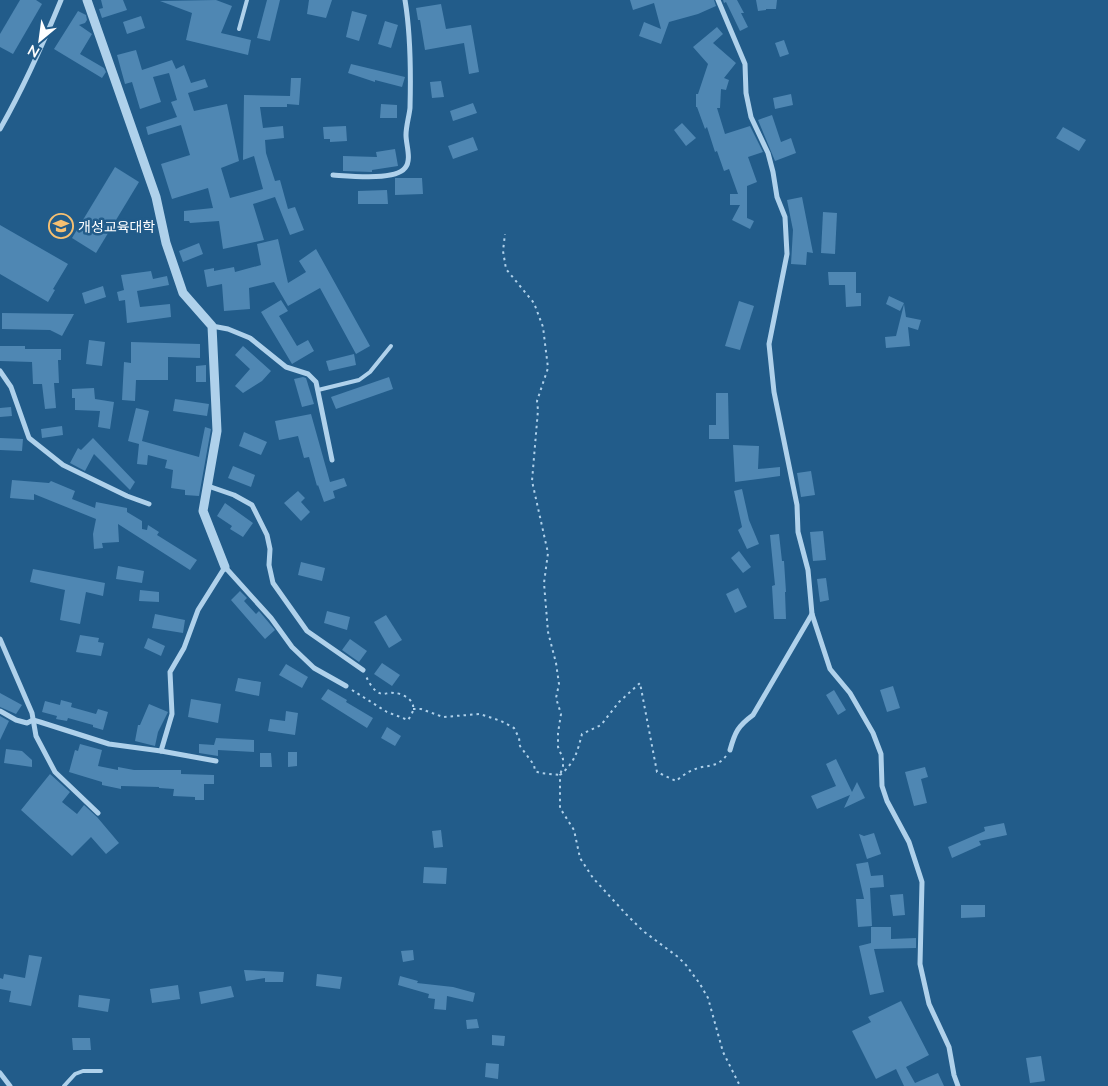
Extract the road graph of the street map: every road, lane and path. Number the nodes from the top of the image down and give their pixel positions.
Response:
1 (61, 0) edge
2 (87, 0) edge
3 (247, 0) edge
4 (405, 0) edge
5 (718, 0) edge
6 (239, 29) dead end
7 (0, 114) edge
8 (6, 118) junction
9 (0, 129) edge
10 (334, 175) dead end
11 (505, 234) dead end
12 (212, 326) junction
13 (390, 346) dead end
14 (0, 371) edge
15 (318, 390) junction
16 (332, 460) dead end
17 (208, 486) junction
18 (149, 504) dead end
19 (225, 567) junction
20 (812, 614) junction
21 (0, 639) edge
22 (363, 670) joint
23 (346, 686) joint
24 (413, 709) junction
25 (0, 711) edge
26 (33, 720) junction
27 (161, 750) junction
28 (730, 750) joint
29 (216, 760) dead end
30 (560, 775) junction
31 (98, 813) dead end
32 (101, 1071) dead end
33 (0, 1073) edge
34 (10, 1086) edge
35 (64, 1086) edge
36 (740, 1086) edge
37 (958, 1086) edge

1 - 8 street
2 - 12 street
3 - 6 lane
4 - 10 street
5 - 20 street
7 - 8 lane
8 - 9 street
11 - 30 path
12 - 15 street
12 - 17 street
13 - 15 lane
14 - 18 street
15 - 16 street
17 - 19 street
17 - 22 street
19 - 23 street
19 - 27 street
20 - 28 street
20 - 37 street
21 - 26 street
22 - 24 path
23 - 24 path
24 - 30 path
25 - 26 street
26 - 27 street
26 - 31 street
27 - 29 street
28 - 30 path
30 - 36 path
32 - 35 lane
33 - 34 street

